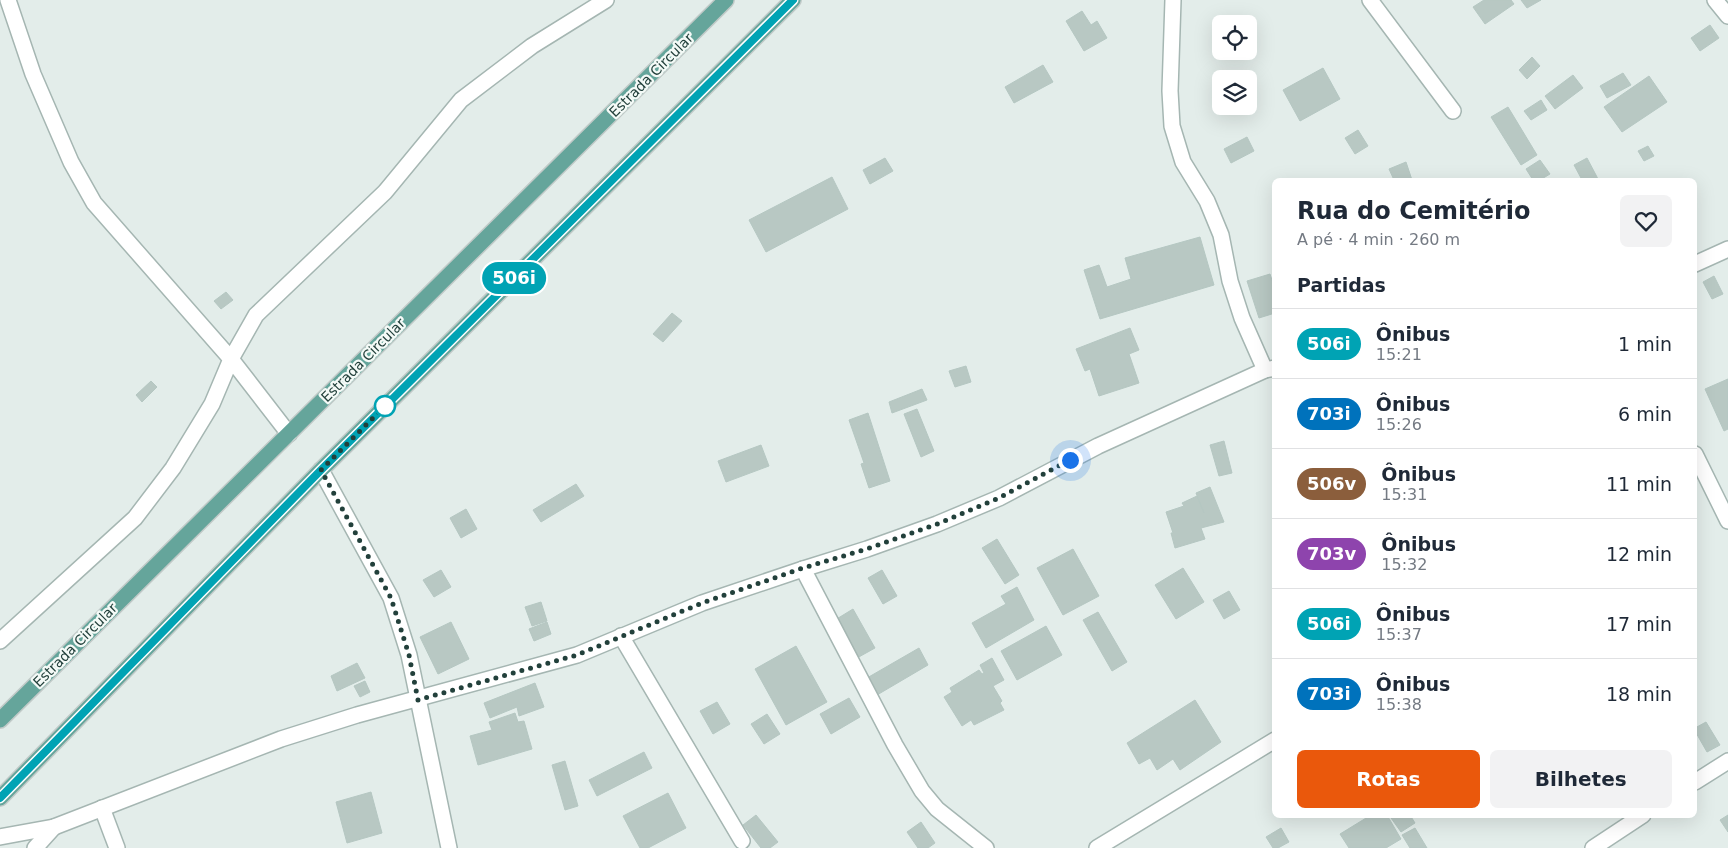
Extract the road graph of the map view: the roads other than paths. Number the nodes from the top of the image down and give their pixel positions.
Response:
1 (8, 0) edge
2 (606, 0) edge
3 (726, 0) edge
4 (793, 0) edge
5 (1173, 0) edge
6 (1370, 0) edge
7 (1715, 0) edge
8 (1728, 16) edge
9 (1453, 111) dead end
10 (1728, 249) edge
11 (1697, 263) edge
12 (231, 360) junction
13 (1270, 369) edge
14 (288, 434) junction
15 (1697, 458) edge
16 (321, 470) junction
17 (1728, 521) edge
18 (803, 568) junction
19 (621, 636) junction
20 (0, 641) edge
21 (418, 700) junction
22 (0, 720) edge
23 (1272, 742) edge
24 (1728, 761) edge
25 (1697, 781) edge
26 (0, 798) edge
27 (102, 808) junction
28 (1638, 818) edge
29 (54, 827) junction
30 (0, 837) edge
31 (742, 841) dead end
32 (35, 848) edge
33 (117, 848) edge
34 (449, 848) edge
35 (986, 848) edge
36 (1097, 848) edge
37 (1593, 848) edge

1 - 12 street
2 - 12 street
3 - 14 main road, Estrada Circular
4 - 16 main road
5 - 13 street
6 - 9 street
7 - 8 street
10 - 11 street
12 - 14 street
12 - 20 street
13 - 18 street
14 - 22 main road, Estrada Circular
15 - 17 street
16 - 21 street
16 - 26 main road
18 - 19 street
18 - 35 street
19 - 21 street
19 - 31 street
21 - 27 street
21 - 34 street
23 - 36 street
24 - 25 street
27 - 29 street
27 - 33 street
28 - 37 street
29 - 30 street
29 - 32 street

